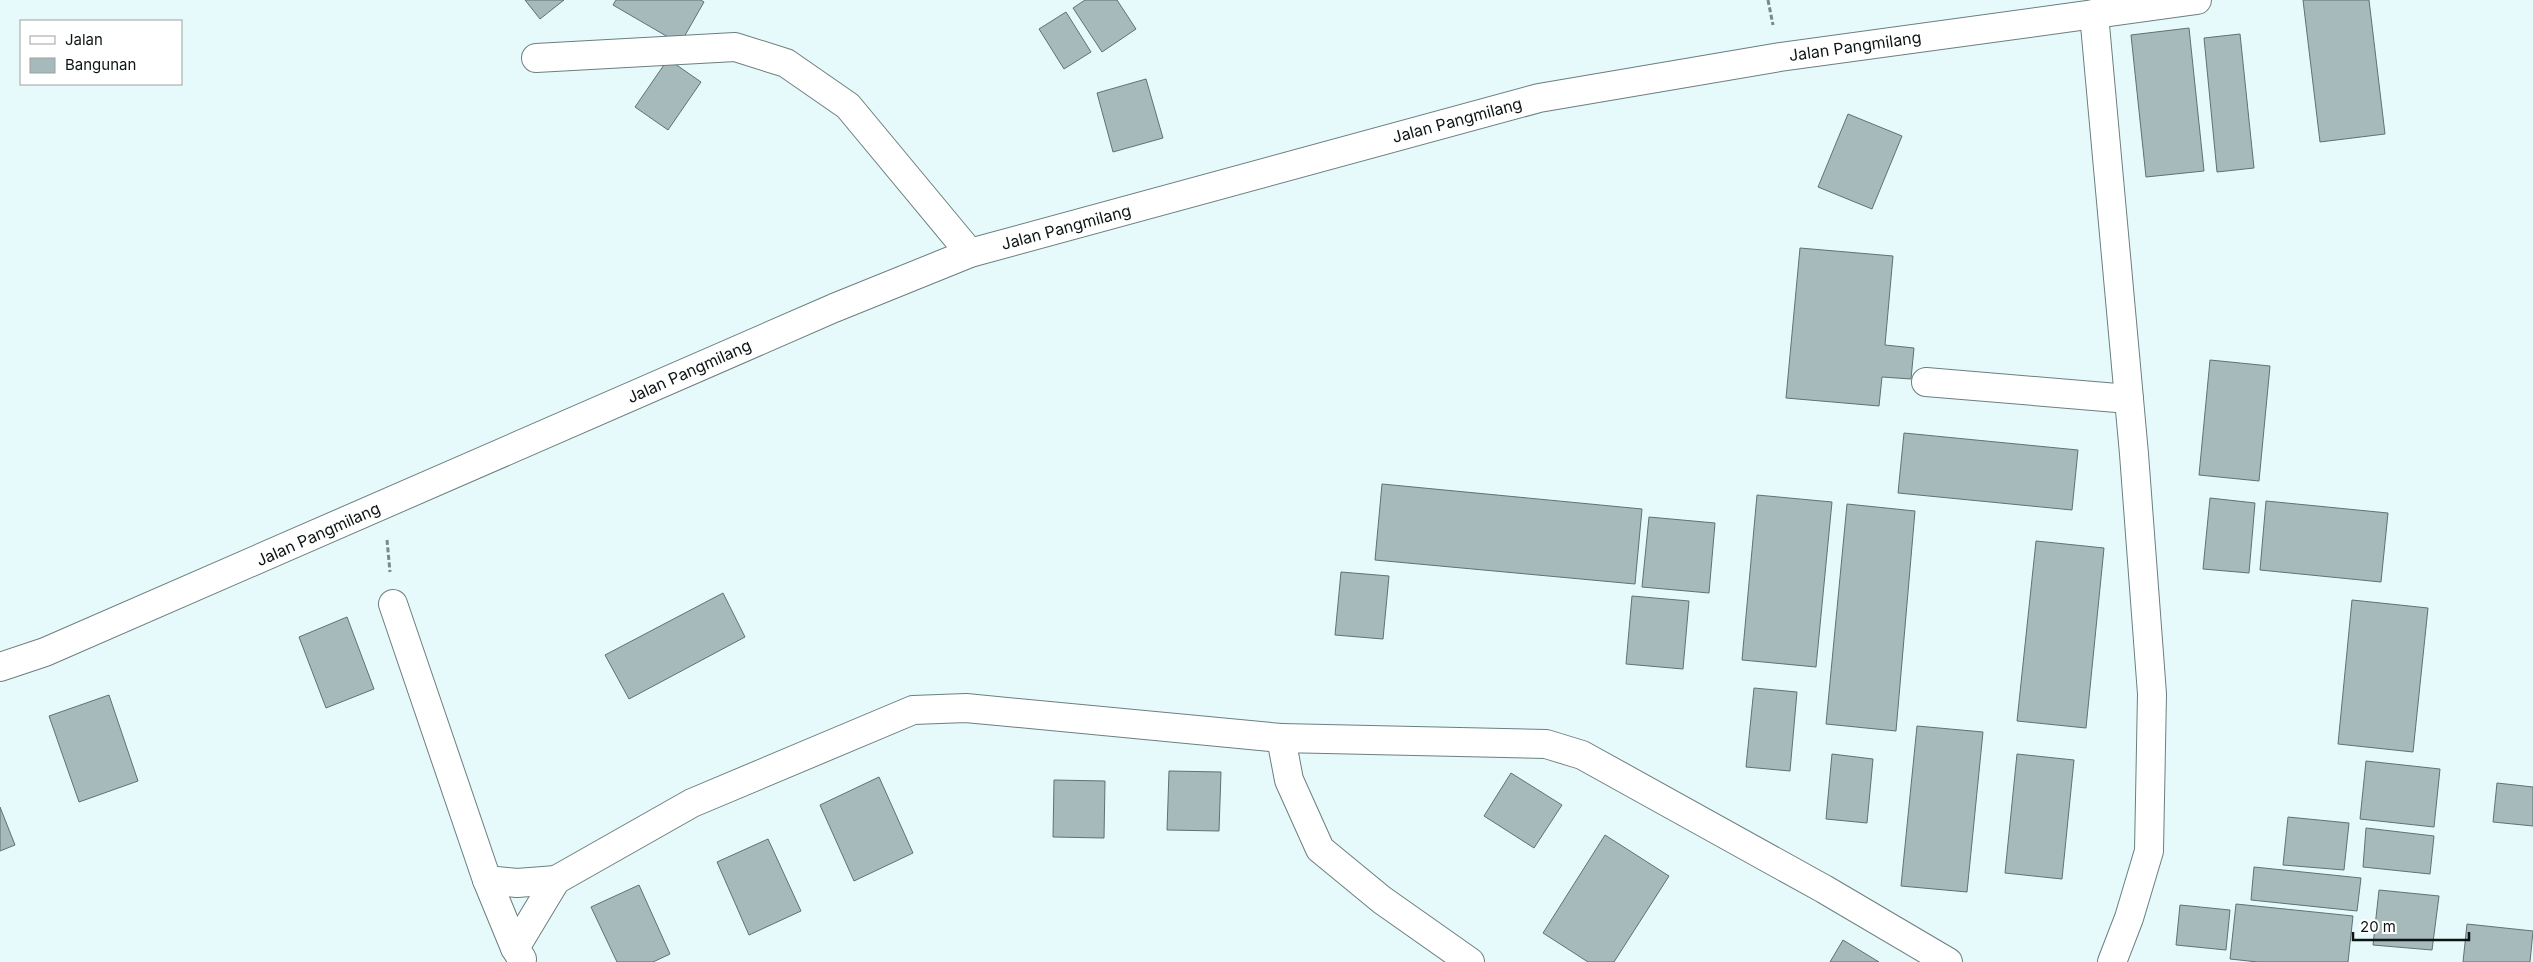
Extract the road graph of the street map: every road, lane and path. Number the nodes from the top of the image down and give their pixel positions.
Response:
1 (2197, 0) edge
2 (2094, 14) junction
3 (536, 58) dead end
4 (970, 253) junction
5 (1926, 382) dead end
6 (2129, 399) junction
7 (383, 505) junction
8 (393, 604) joint
9 (0, 667) edge
10 (1281, 738) junction
11 (486, 880) junction
12 (556, 880) junction
13 (520, 955) edge
14 (1470, 962) edge
15 (1948, 962) edge
16 (2112, 962) edge

1 - 2 street, Jalan Pangmilang
2 - 4 street, Jalan Pangmilang
2 - 6 street
3 - 4 street
4 - 7 street, Jalan Pangmilang
5 - 6 street
6 - 16 street
7 - 8 path
7 - 9 street, Jalan Pangmilang
8 - 11 street
10 - 12 street
10 - 14 street
10 - 15 street
11 - 12 street
11 - 13 street
12 - 13 street

